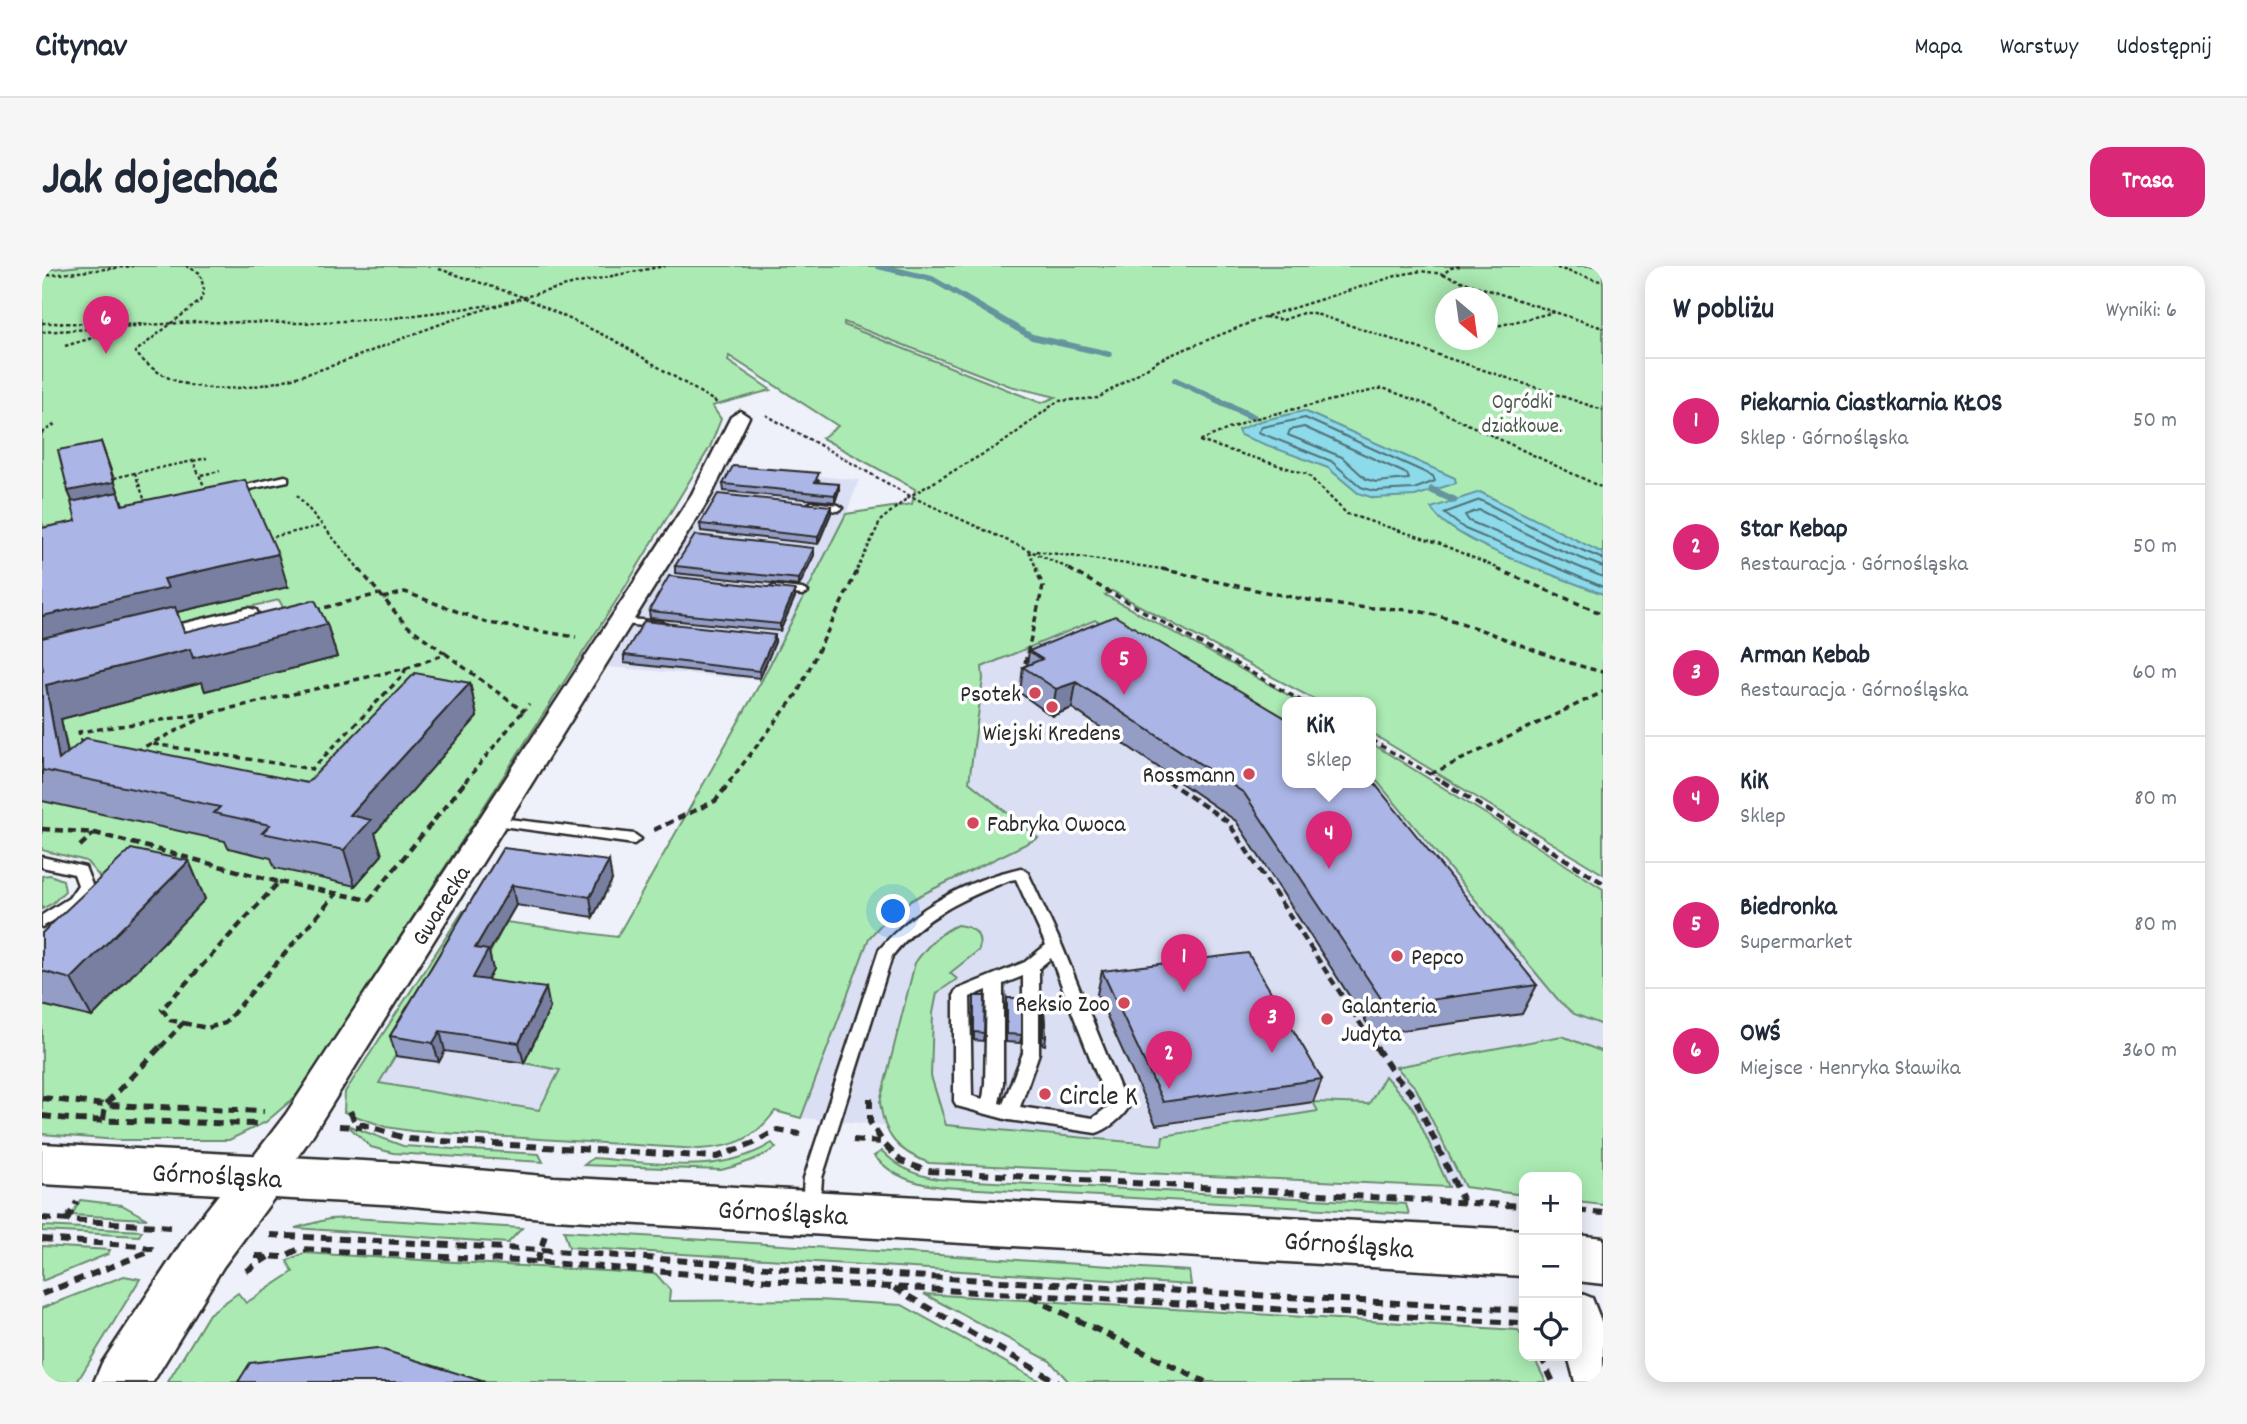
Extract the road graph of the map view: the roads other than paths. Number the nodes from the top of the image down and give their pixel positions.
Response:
1 (740, 417) road end
2 (285, 479) dead end
3 (220, 492) edge
4 (798, 503) edge
5 (838, 508) dead end
6 (760, 588) edge
7 (802, 592) dead end
8 (620, 621) junction
9 (251, 623) edge
10 (674, 626) edge
11 (119, 646) edge
12 (492, 821) junction
13 (634, 839) road end
14 (42, 862) edge
15 (42, 922) edge
16 (1054, 946) junction
17 (1031, 966) junction
18 (995, 981) junction
19 (990, 1107) junction
20 (1009, 1113) junction
21 (42, 1164) edge
22 (261, 1177) junction
23 (811, 1213) junction
24 (1519, 1253) edge
25 (1582, 1259) edge
26 (1603, 1261) edge
27 (1582, 1329) edge
28 (122, 1382) edge
29 (1598, 1382) edge

1 - 8 street, Gwarecka
2 - 3 lane
4 - 5 lane
6 - 7 lane
8 - 10 lane
8 - 12 street, Gwarecka
9 - 11 street
12 - 13 lane
12 - 22 street, Gwarecka
14 - 15 lane
16 - 17 lane
16 - 20 lane
16 - 23 lane
17 - 18 lane
17 - 20 lane
18 - 19 lane
18 - 19 lane
19 - 20 lane
21 - 22 street, Górnośląska
22 - 23 street, Górnośląska
22 - 28 street, Gwarecka
23 - 24 street, Górnośląska
25 - 26 street
27 - 29 street

